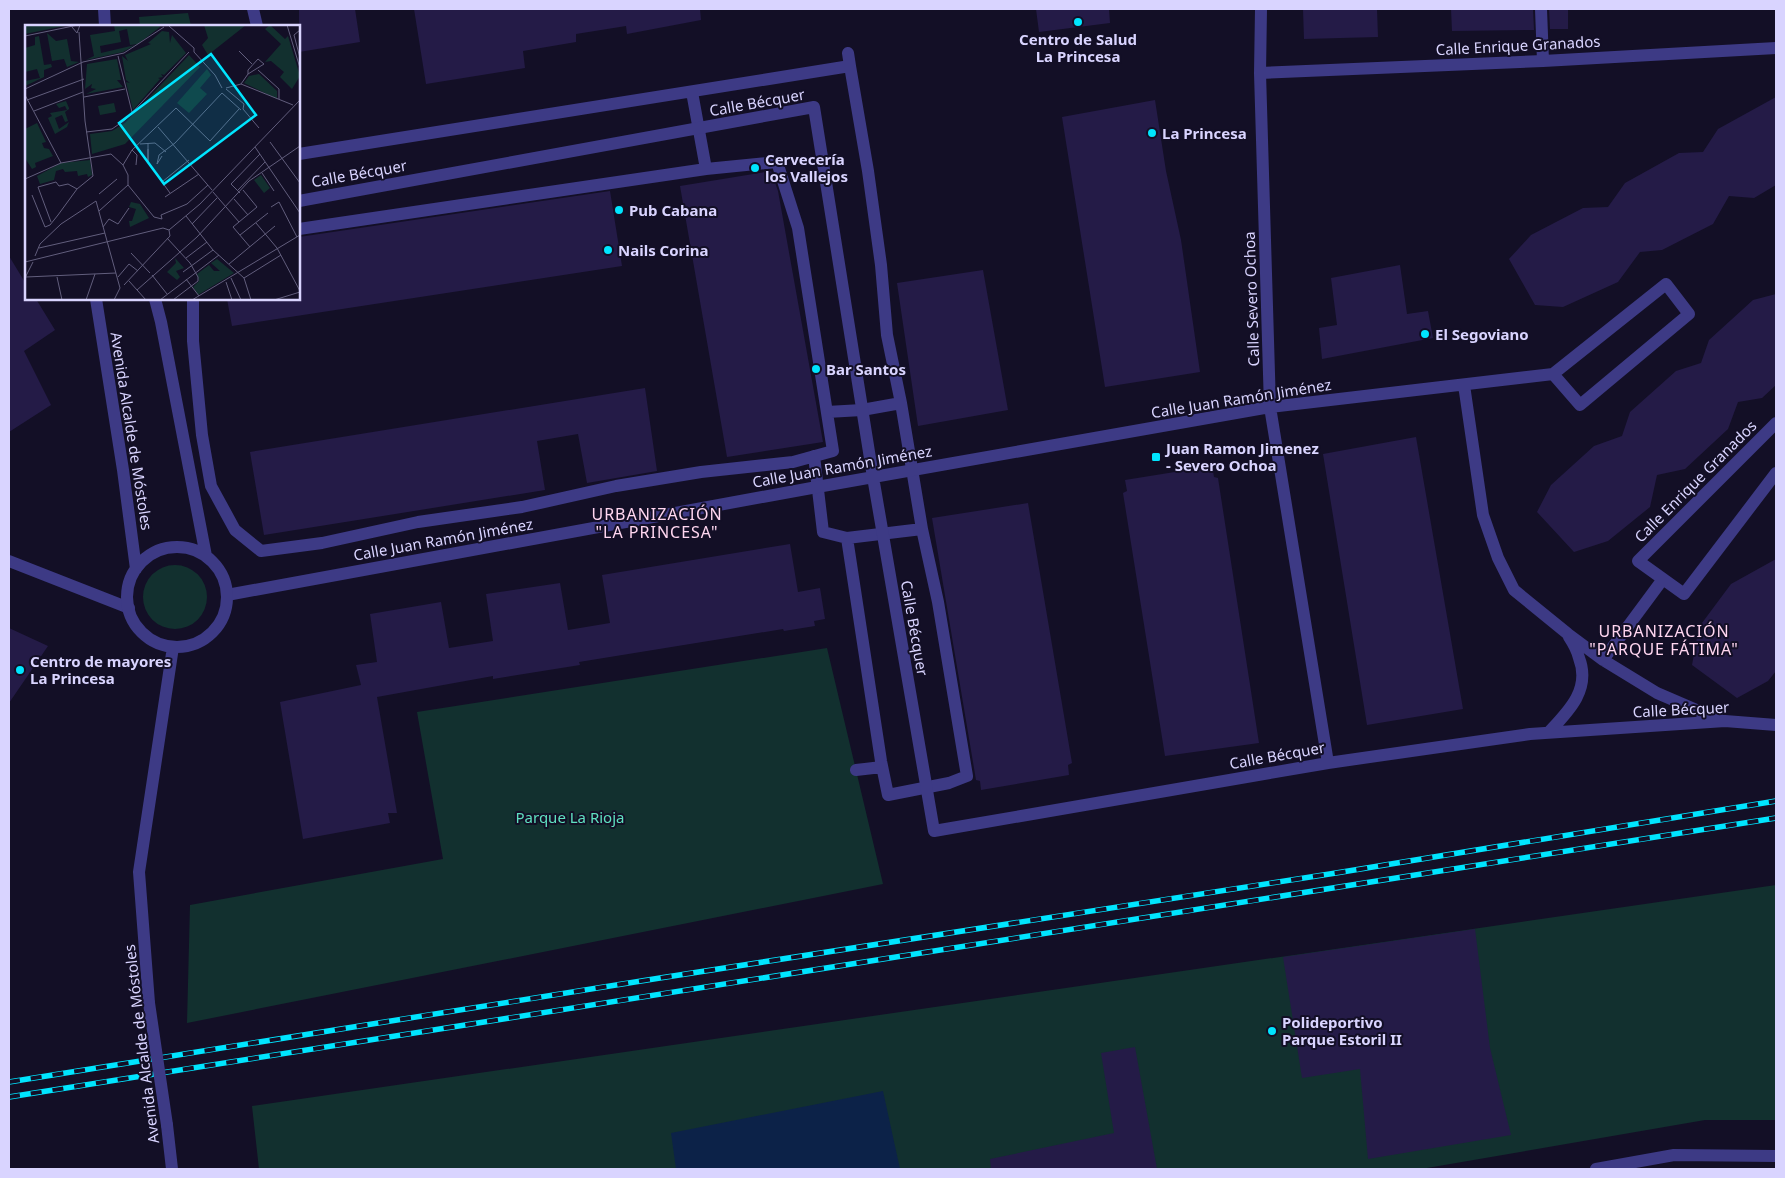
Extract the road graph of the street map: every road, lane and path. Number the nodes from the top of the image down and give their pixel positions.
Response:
1 (104, 9) edge
2 (253, 9) edge
3 (1261, 9) edge
4 (1541, 9) edge
5 (105, 25) edge
6 (258, 25) edge
7 (1776, 48) edge
8 (1542, 61) junction
9 (1260, 73) junction
10 (692, 92) junction
11 (698, 128) junction
12 (300, 154) edge
13 (706, 169) junction
14 (300, 201) edge
15 (300, 229) edge
16 (96, 300) edge
17 (154, 300) edge
18 (193, 300) edge
19 (1553, 374) junction
20 (1464, 385) junction
21 (901, 403) junction
22 (1270, 407) junction
23 (862, 410) junction
24 (827, 412) junction
25 (1776, 423) edge
26 (814, 456) junction
27 (914, 470) junction
28 (1776, 473) edge
29 (873, 477) junction
30 (817, 487) junction
31 (922, 529) junction
32 (882, 533) junction
33 (847, 538) junction
34 (206, 556) junction
35 (9, 561) edge
36 (136, 569) junction
37 (1663, 578) junction
38 (227, 595) junction
39 (129, 608) junction
40 (1568, 634) junction
41 (173, 647) junction
42 (1603, 660) junction
43 (1725, 722) junction
44 (1776, 725) edge
45 (1549, 732) junction
46 (1328, 763) junction
47 (882, 767) junction
48 (856, 770) dead end
49 (926, 786) junction
50 (1776, 1156) edge
51 (172, 1169) edge
52 (1596, 1169) edge

1 - 5 street
2 - 6 street
3 - 9 street, Calle Severo Ochoa
4 - 8 street
7 - 8 street, Calle Enrique Granados
8 - 9 street, Calle Enrique Granados
9 - 22 street, Calle Severo Ochoa
10 - 11 street
10 - 12 street
10 - 21 street
11 - 13 street
11 - 14 street, Calle Bécquer
11 - 23 street, Calle Bécquer
13 - 15 street
13 - 24 street
16 - 36 street, Avenida Alcalde de Móstoles
17 - 34 street
18 - 26 street
19 - 19 street
19 - 20 street
20 - 22 street, Calle Juan Ramón Jiménez
20 - 40 street
21 - 23 street
21 - 27 street
22 - 27 street, Calle Juan Ramón Jiménez
22 - 46 street, Calle Severo Ochoa
23 - 24 street
23 - 29 street, Calle Bécquer
24 - 26 street
25 - 37 street, Calle Enrique Granados
26 - 30 street
27 - 29 street, Calle Juan Ramón Jiménez
27 - 31 street
28 - 37 street, Calle Enrique Granados
29 - 30 street, Calle Juan Ramón Jiménez
29 - 32 street, Calle Bécquer
30 - 33 street
30 - 38 street, Calle Juan Ramón Jiménez
31 - 32 street
31 - 49 street
32 - 33 street
32 - 49 street, Calle Bécquer
33 - 47 street
34 - 36 street
34 - 38 street
35 - 39 street
36 - 39 street
37 - 42 street
38 - 41 street
39 - 41 street
40 - 42 street
40 - 45 street
41 - 51 street, Avenida Alcalde de Móstoles, bridge
42 - 43 street
43 - 44 street, Calle Bécquer
43 - 45 street, Calle Bécquer
45 - 46 street, Calle Bécquer
46 - 49 street, Calle Bécquer
47 - 48 street
47 - 49 street
50 - 52 street

